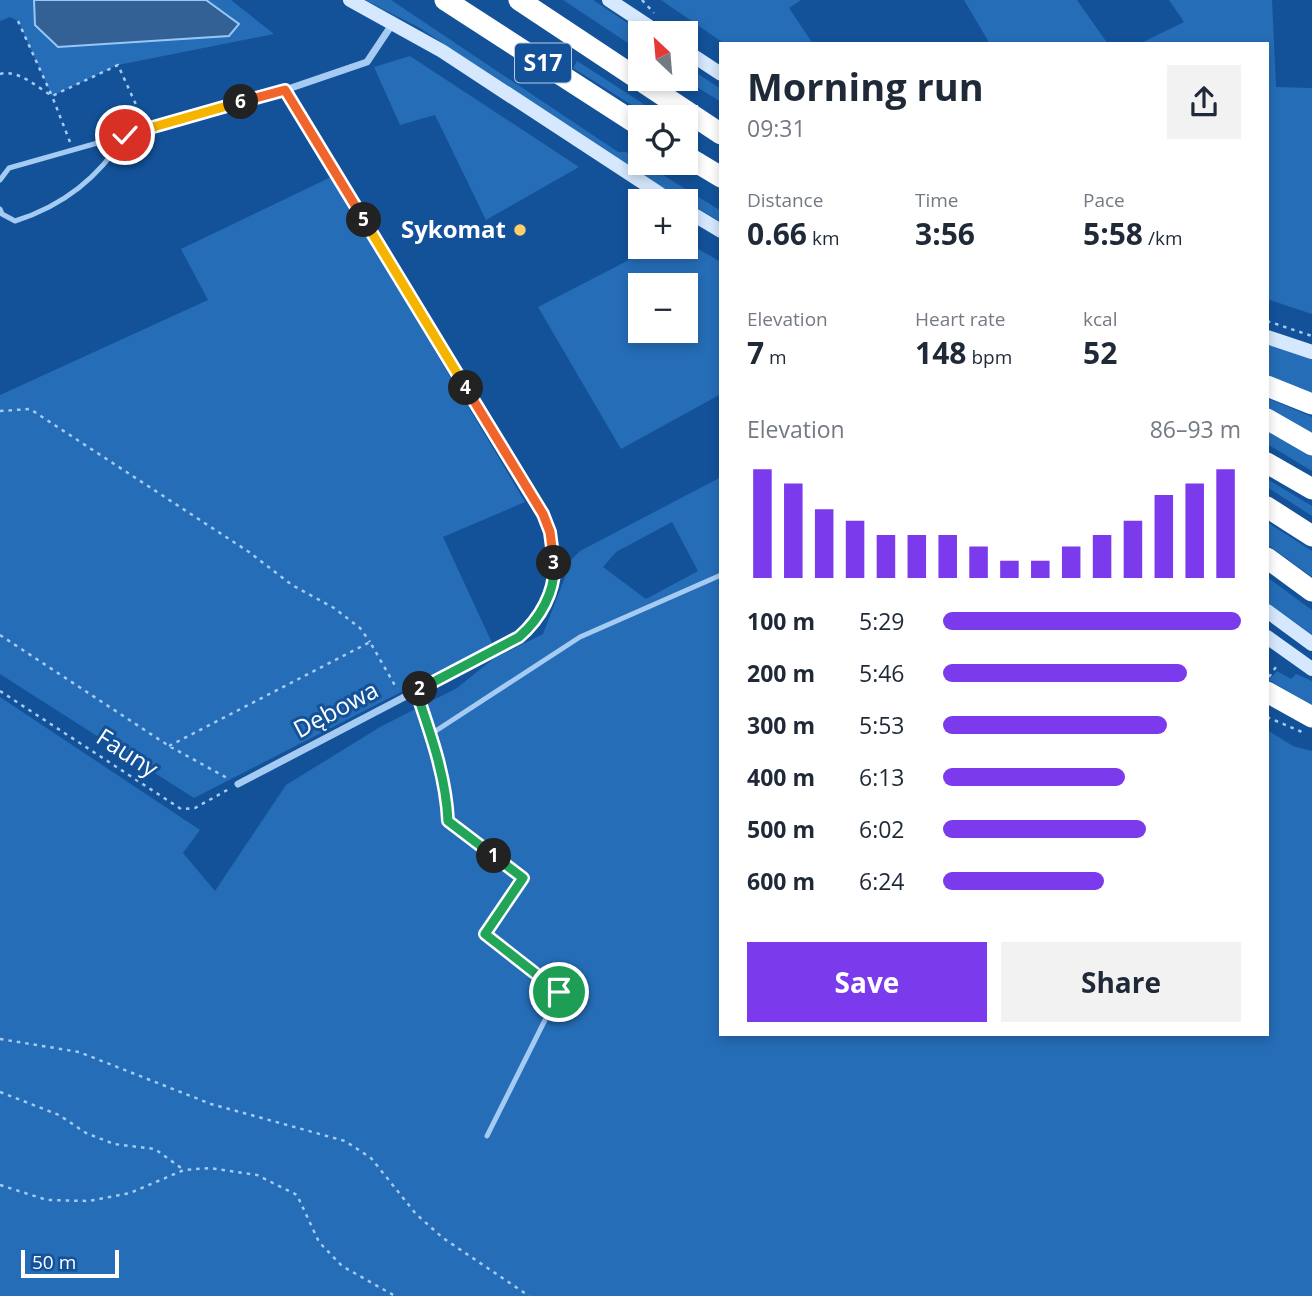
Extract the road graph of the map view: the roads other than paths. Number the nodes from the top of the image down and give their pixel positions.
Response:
1 (350, 0) edge
2 (445, 0) edge
3 (519, 0) edge
4 (614, 1) edge
5 (642, 21) edge
6 (393, 23) junction
7 (698, 59) edge
8 (719, 73) edge
9 (285, 90) junction
10 (628, 118) edge
11 (719, 133) edge
12 (125, 135) junction
13 (698, 163) edge
14 (719, 176) edge
15 (0, 180) edge
16 (653, 189) edge
17 (0, 209) edge
18 (698, 218) edge
19 (719, 230) edge
20 (1269, 339) edge
21 (1312, 352) edge
22 (1269, 387) edge
23 (1312, 404) edge
24 (1269, 420) edge
25 (1312, 445) edge
26 (1269, 464) edge
27 (1312, 489) edge
28 (1269, 508) edge
29 (1312, 536) edge
30 (1269, 560) edge
31 (719, 576) edge
32 (1312, 592) edge
33 (1269, 612) edge
34 (1269, 638) edge
35 (1312, 644) edge
36 (1312, 670) edge
37 (416, 691) junction
38 (1269, 693) edge
39 (1312, 717) edge
40 (431, 734) junction
41 (238, 784) road end
42 (487, 1136) dead end

1 - 6 street
2 - 10 highway, S17
3 - 11 highway, S17
4 - 5 street
6 - 9 street
6 - 16 street
7 - 8 street
9 - 12 lane
9 - 37 street, Dębowa
12 - 15 lane
12 - 17 lane
13 - 14 highway
18 - 19 street
20 - 21 street
22 - 23 highway
24 - 25 highway
26 - 27 highway
28 - 29 highway
30 - 32 highway
31 - 40 lane
33 - 35 street
34 - 36 street
37 - 40 lane
37 - 41 street, Dębowa
38 - 39 highway
40 - 42 lane

